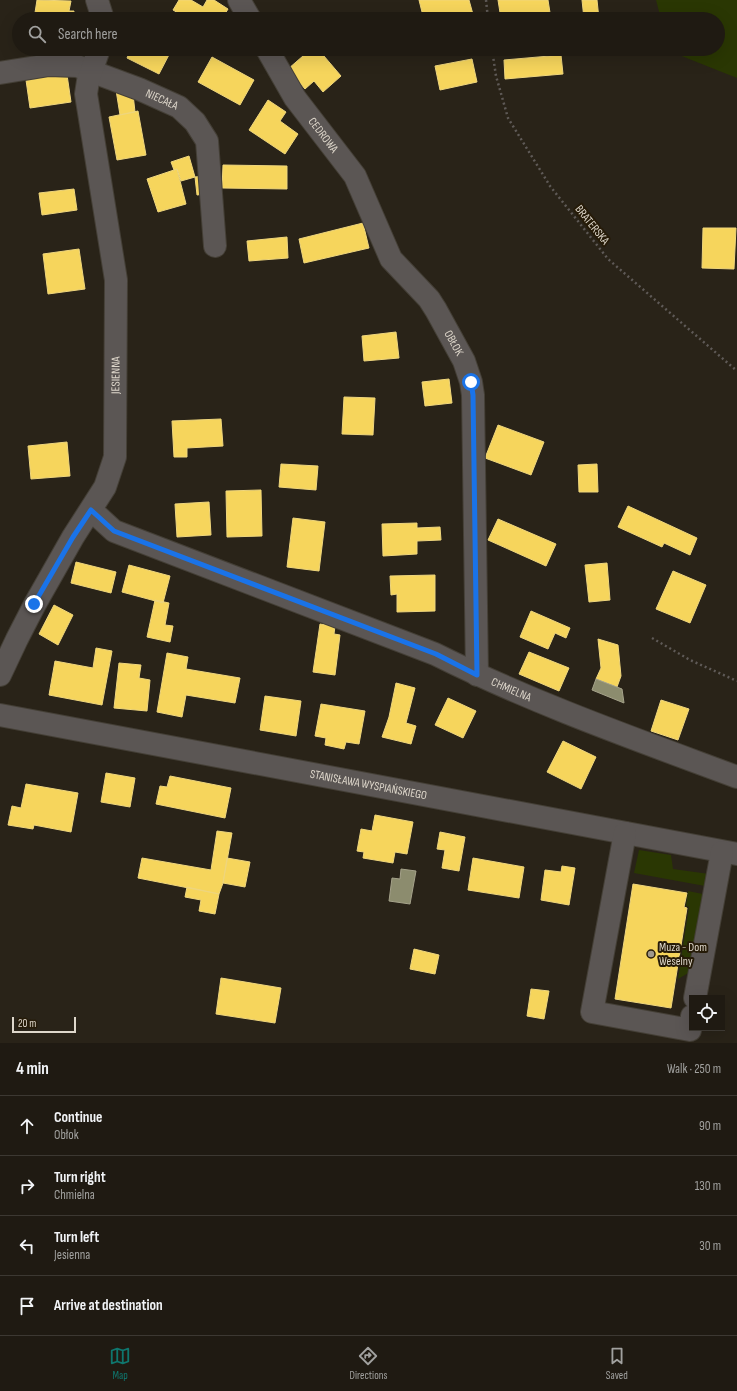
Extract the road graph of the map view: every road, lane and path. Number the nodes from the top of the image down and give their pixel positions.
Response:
1 (97, 0) edge
2 (239, 0) edge
3 (486, 0) edge
4 (101, 12) edge
5 (246, 12) edge
6 (487, 12) edge
7 (97, 56) edge
8 (271, 56) edge
9 (493, 56) edge
10 (92, 70) junction
11 (0, 73) edge
12 (375, 223) joint
13 (215, 246) dead end
14 (737, 371) edge
15 (91, 510) junction
16 (652, 638) dead end
17 (0, 675) edge
18 (477, 675) junction
19 (737, 681) edge
20 (0, 716) edge
21 (737, 777) edge
22 (625, 833) junction
23 (729, 853) edge
24 (696, 995) edge
25 (689, 1030) edge

1 - 4 street
2 - 5 street
3 - 6 path
7 - 10 street, JESIENNA
8 - 12 street, CEDROWA
9 - 14 path, BRATERSKA
10 - 11 street, NIECAŁA
10 - 13 street, NIECAŁA
10 - 15 street, JESIENNA
12 - 18 street, OBŁOK
15 - 17 street, JESIENNA
15 - 18 street, CHMIELNA
16 - 19 path
18 - 21 street, CHMIELNA
20 - 22 street, STANISŁAWA WYSPIAŃSKIEGO
22 - 23 street, STANISŁAWA WYSPIAŃSKIEGO
22 - 25 street
23 - 24 street

